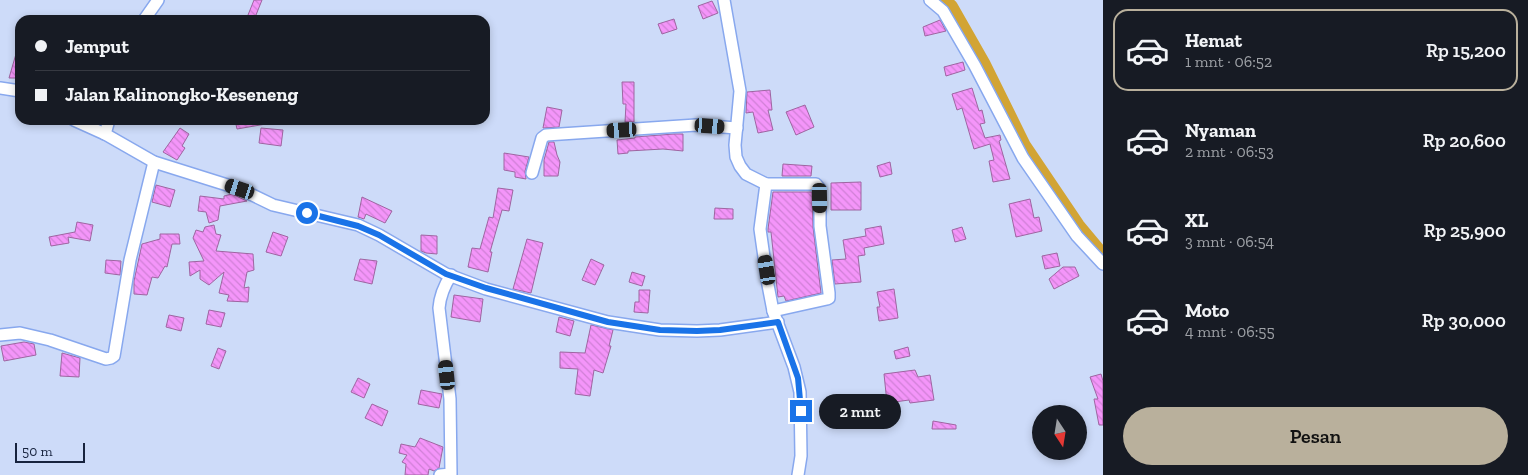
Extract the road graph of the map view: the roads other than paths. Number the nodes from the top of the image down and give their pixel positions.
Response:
1 (158, 0) edge
2 (724, 0) edge
3 (930, 0) edge
4 (148, 15) edge
5 (0, 88) edge
6 (15, 90) edge
7 (85, 125) edge
8 (108, 125) edge
9 (736, 128) junction
10 (105, 134) junction
11 (154, 162) junction
12 (532, 173) dead end
13 (766, 184) junction
14 (1103, 264) edge
15 (451, 276) junction
16 (775, 317) junction
17 (0, 335) edge
18 (440, 475) edge
19 (798, 475) edge

1 - 4 street
2 - 9 street
3 - 14 street
5 - 6 street
7 - 10 street
8 - 10 street
9 - 12 street
9 - 13 street
10 - 11 street
11 - 15 street
11 - 17 street
13 - 16 street
13 - 16 street
15 - 16 street
15 - 18 street
16 - 19 street

